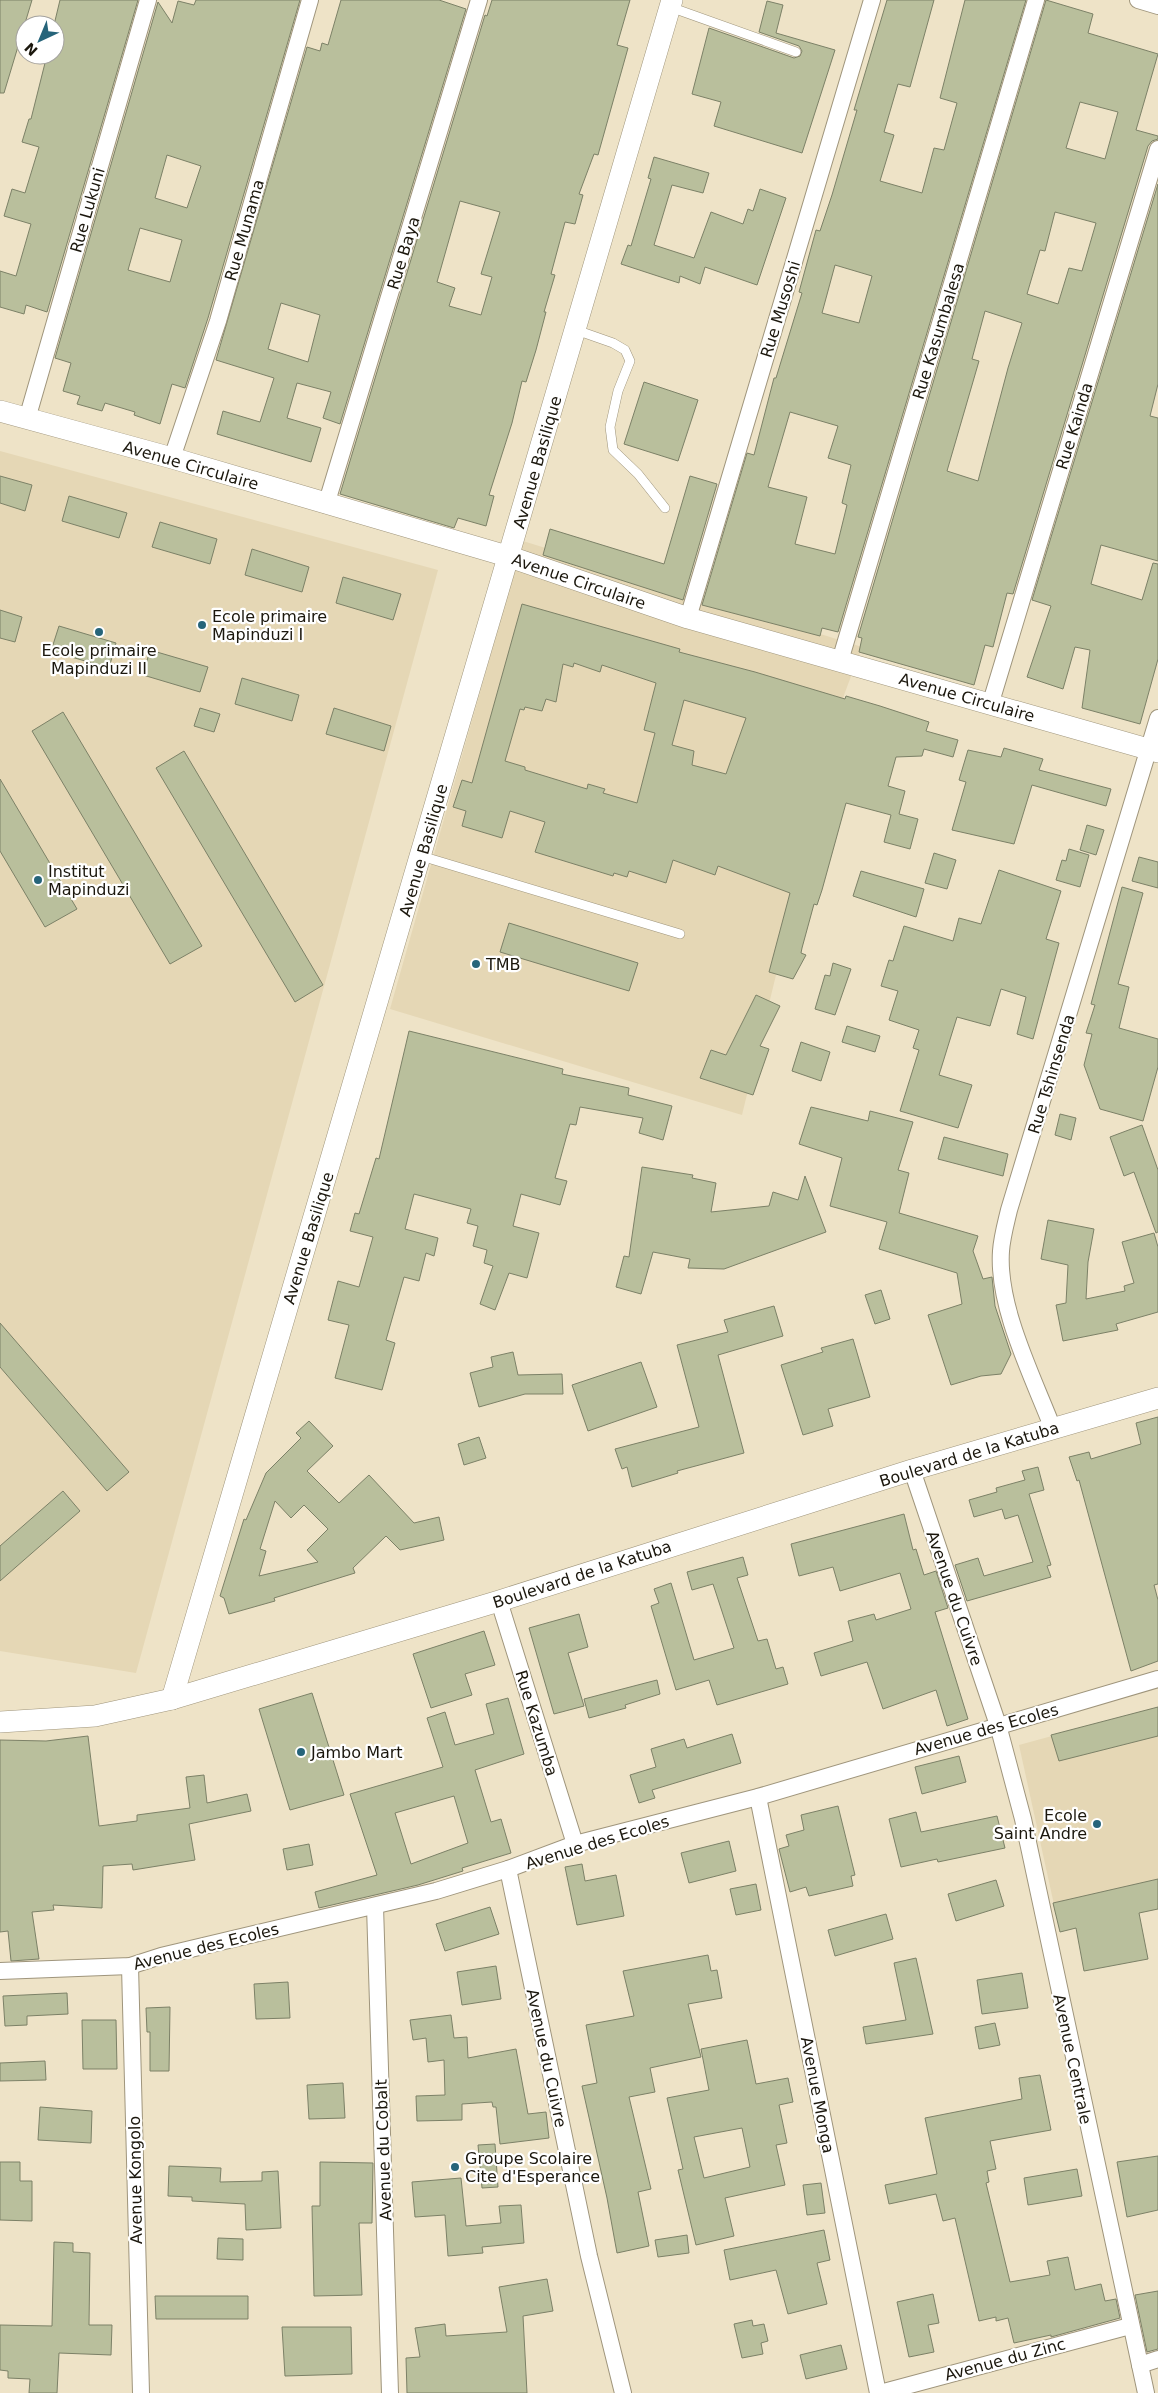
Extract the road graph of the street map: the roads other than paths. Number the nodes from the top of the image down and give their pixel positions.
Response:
1 (148, 0) edge
2 (310, 0) edge
3 (479, 0) edge
4 (872, 0) edge
5 (1036, 0) edge
6 (1138, 0) edge
7 (671, 4) edge
8 (1158, 6) edge
9 (796, 52) dead end
10 (1158, 149) edge
11 (576, 330) junction
12 (0, 411) edge
13 (27, 419) junction
14 (172, 458) junction
15 (326, 505) junction
16 (665, 508) dead end
17 (510, 557) junction
18 (688, 618) junction
19 (840, 661) junction
20 (991, 702) junction
21 (1158, 718) edge
22 (1154, 750) edge
23 (421, 856) junction
24 (680, 934) dead end
25 (1158, 1398) edge
26 (1053, 1429) junction
27 (912, 1470) junction
28 (499, 1601) junction
29 (1158, 1679) edge
30 (172, 1699) junction
31 (0, 1722) edge
32 (998, 1725) junction
33 (758, 1797) junction
34 (575, 1844) junction
35 (508, 1869) junction
36 (375, 1906) junction
37 (130, 1966) junction
38 (0, 1971) edge
39 (1130, 2326) junction
40 (1158, 2359) edge
41 (1140, 2366) junction
42 (141, 2393) edge
43 (390, 2393) edge
44 (623, 2393) edge
45 (879, 2393) edge
46 (1146, 2393) edge

1 - 13 street, Rue Lukuni
2 - 14 street, Rue Munama
3 - 15 street, Rue Baya
4 - 18 street, Rue Musoshi
5 - 19 street, Rue Kasumbalesa
6 - 8 street
7 - 9 lane
7 - 11 street, Avenue Basilique
10 - 20 street, Rue Kainda
11 - 16 lane
11 - 17 street, Avenue Basilique
12 - 13 street, Avenue Circulaire
13 - 14 street, Avenue Circulaire
14 - 15 street, Avenue Circulaire
15 - 17 street, Avenue Circulaire
17 - 18 street, Avenue Circulaire
17 - 23 street, Avenue Basilique
18 - 19 street, Avenue Circulaire
19 - 20 street, Avenue Circulaire
20 - 22 street, Avenue Circulaire
21 - 22 street, Rue Tshinsenda
22 - 26 street, Rue Tshinsenda
23 - 24 lane
23 - 30 street, Avenue Basilique
25 - 26 street, Boulevard de la Katuba
26 - 27 street, Boulevard de la Katuba
27 - 28 street, Boulevard de la Katuba
27 - 32 street, Avenue du Cuivre
28 - 30 street, Boulevard de la Katuba
28 - 34 street, Rue Kazumba
29 - 32 street, Avenue des Ecoles
30 - 31 street, Boulevard de la Katuba
32 - 33 street, Avenue des Ecoles
32 - 39 street, Avenue Centrale
33 - 34 street, Avenue des Ecoles
33 - 45 street, Avenue Monga
34 - 35 street, Avenue des Ecoles
35 - 36 street, Avenue des Ecoles
35 - 44 street, Avenue du Cuivre
36 - 37 street, Avenue des Ecoles
36 - 43 street, Avenue du Cobalt
37 - 38 street, Avenue des Ecoles
37 - 42 street, Avenue Kongolo
39 - 41 street, Avenue Centrale
39 - 45 street, Avenue du Zinc
40 - 41 street
41 - 46 street, Avenue Centrale

